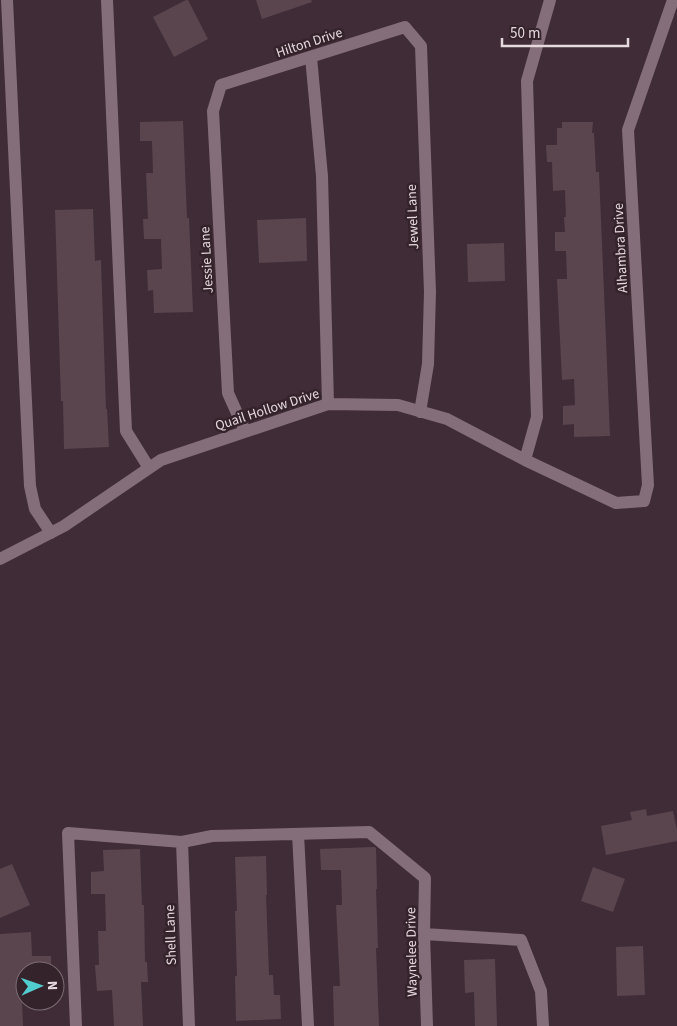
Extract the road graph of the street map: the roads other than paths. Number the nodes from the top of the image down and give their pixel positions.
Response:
1 (7, 0) edge
2 (107, 0) edge
3 (550, 0) edge
4 (673, 0) edge
5 (405, 27) joint
6 (311, 57) junction
7 (221, 85) joint
8 (328, 404) junction
9 (420, 412) junction
10 (245, 431) junction
11 (525, 460) junction
12 (149, 468) junction
13 (644, 501) joint
14 (51, 533) junction
15 (0, 559) edge
16 (298, 834) junction
17 (182, 842) junction
18 (424, 934) junction
19 (76, 1026) edge
20 (189, 1026) edge
21 (308, 1026) edge
22 (427, 1026) edge
23 (543, 1026) edge

1 - 14 street
2 - 12 street
3 - 11 street
4 - 13 street, Alhambra Drive
5 - 6 street, Hilton Drive
5 - 9 street, Jewel Lane
6 - 7 street, Hilton Drive
6 - 8 street
7 - 10 street, Jessie Lane
8 - 9 street, Quail Hollow Drive
8 - 10 street, Quail Hollow Drive
9 - 11 street, Quail Hollow Drive
10 - 12 street, Quail Hollow Drive
11 - 13 street, Quail Hollow Drive
12 - 14 street, Quail Hollow Drive
14 - 15 street, Quail Hollow Drive
16 - 17 street
16 - 18 street, Waynelee Drive
16 - 21 street
17 - 19 street
17 - 20 street, Shell Lane
18 - 22 street, Waynelee Drive
18 - 23 street

